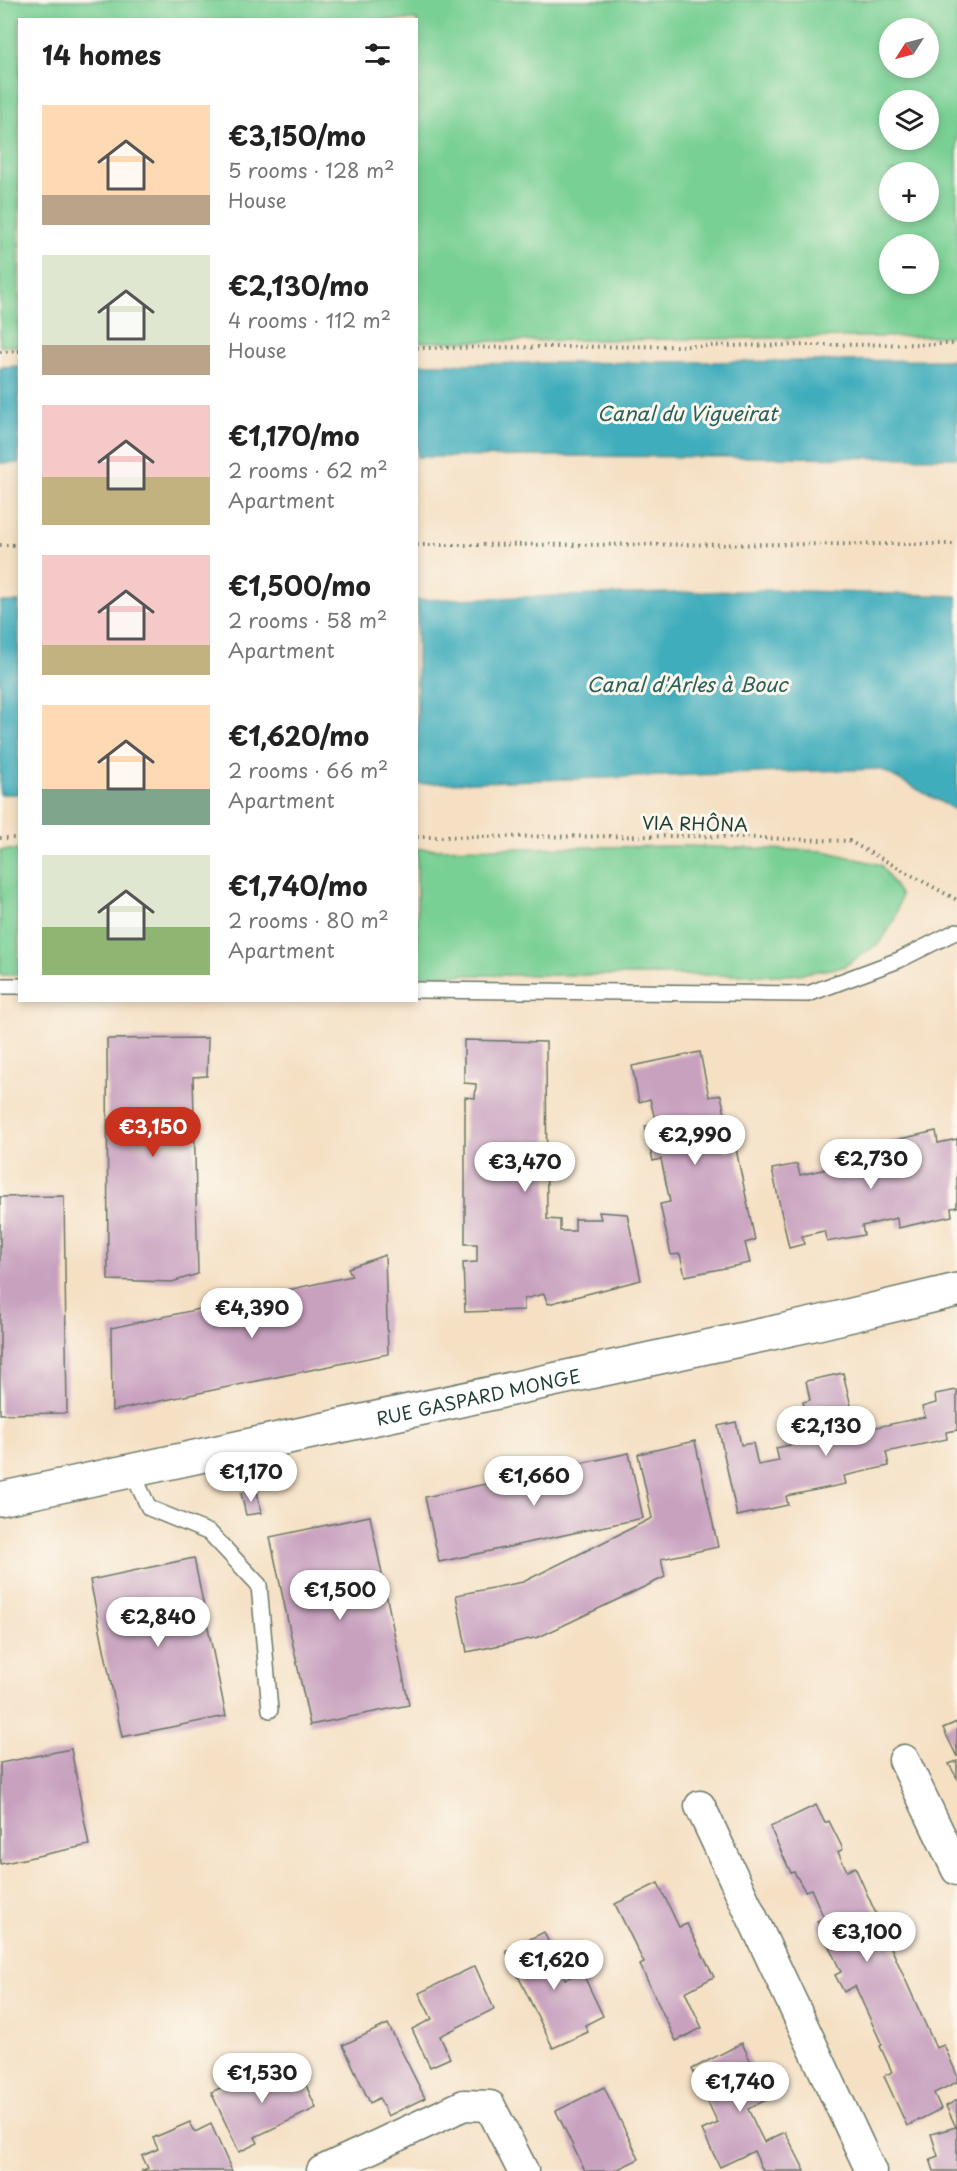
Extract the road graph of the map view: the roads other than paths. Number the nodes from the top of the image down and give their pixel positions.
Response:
1 (957, 931) edge
2 (0, 986) edge
3 (18, 986) edge
4 (418, 990) edge
5 (957, 1290) edge
6 (131, 1470) junction
7 (0, 1499) edge
8 (270, 1710) dead end
9 (904, 1760) dead end
10 (700, 1806) dead end
11 (957, 1870) edge
12 (321, 2171) edge
13 (523, 2171) edge
14 (871, 2171) edge

1 - 4 lane
2 - 3 lane
5 - 6 street, RUE GASPARD MONGE
6 - 7 street, RUE GASPARD MONGE
6 - 8 lane
9 - 11 street
10 - 14 street
12 - 13 street

